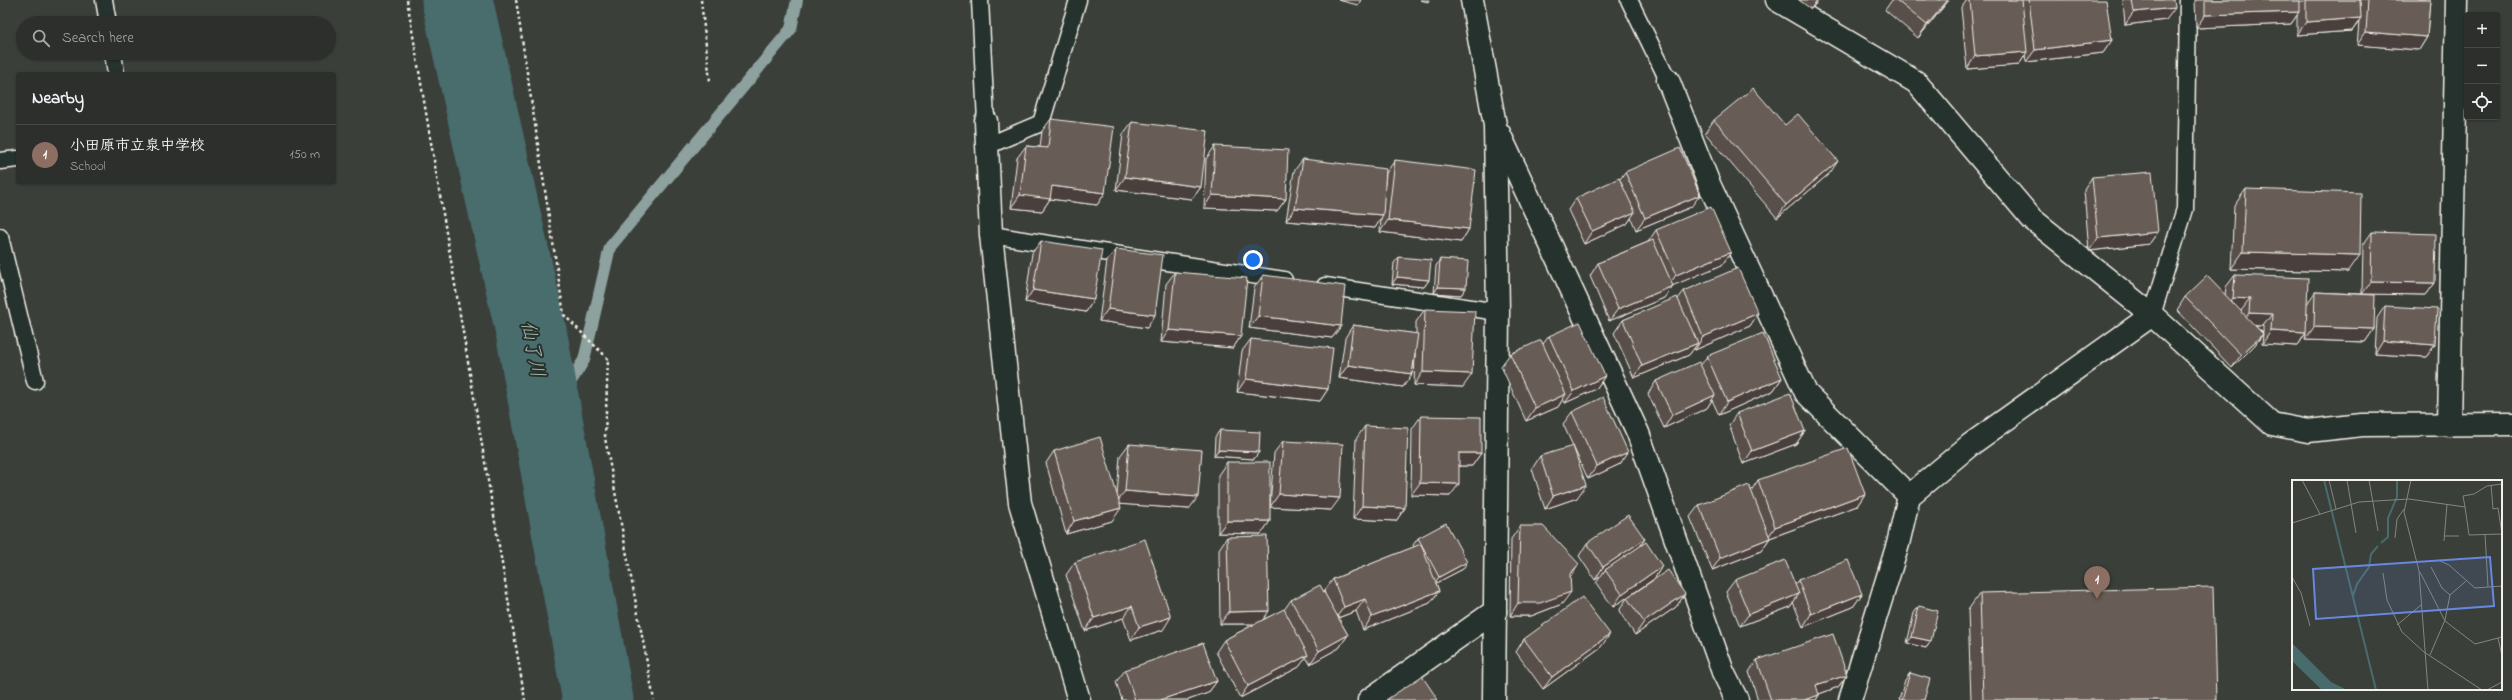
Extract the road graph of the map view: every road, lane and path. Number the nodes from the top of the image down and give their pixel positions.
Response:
1 (104, 0) edge
2 (407, 0) edge
3 (516, 0) edge
4 (701, 0) edge
5 (980, 0) edge
6 (1078, 0) edge
7 (1472, 0) edge
8 (1628, 0) edge
9 (1777, 0) edge
10 (2188, 0) edge
11 (2457, 0) edge
12 (107, 16) edge
13 (114, 60) edge
14 (116, 72) edge
15 (1668, 80) joint
16 (710, 81) dead end
17 (986, 121) joint
18 (1495, 125) junction
19 (987, 146) junction
20 (16, 158) edge
21 (0, 161) edge
22 (991, 235) junction
23 (0, 237) edge
24 (1498, 312) junction
25 (2152, 315) junction
26 (35, 381) dead end
27 (2512, 424) edge
28 (2449, 425) junction
29 (1909, 496) junction
30 (1495, 611) junction
31 (525, 700) edge
32 (654, 700) edge
33 (1079, 700) edge
34 (1369, 700) edge
35 (1494, 700) edge
36 (1737, 700) edge
37 (1850, 700) edge

1 - 12 lane
2 - 31 path
3 - 32 path
4 - 16 path
5 - 17 lane
6 - 19 lane
7 - 18 street
8 - 15 lane
9 - 25 street
10 - 25 lane
11 - 28 street
13 - 14 lane
15 - 29 street
17 - 19 street
18 - 24 street
18 - 36 street
19 - 22 street
20 - 21 lane
22 - 24 lane
22 - 33 street
23 - 26 lane
24 - 30 street
25 - 28 street
25 - 29 street
27 - 28 street
29 - 37 street
30 - 34 street
30 - 35 street

